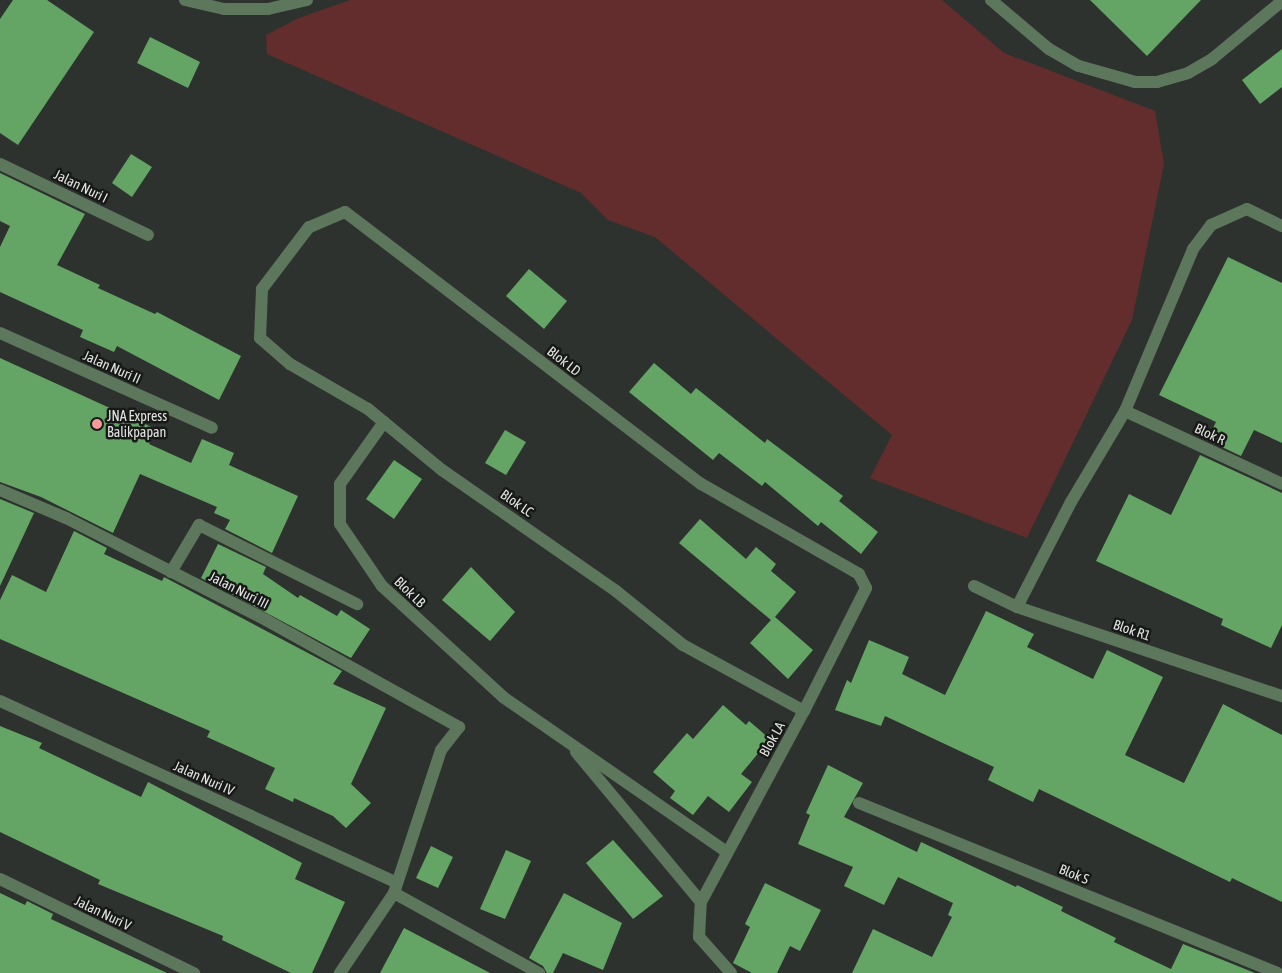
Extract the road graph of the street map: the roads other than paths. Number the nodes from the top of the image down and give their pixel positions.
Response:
1 (185, 0) edge
2 (307, 0) edge
3 (991, 0) edge
4 (1282, 0) edge
5 (0, 164) edge
6 (1282, 226) edge
7 (148, 235) dead end
8 (262, 289) joint
9 (0, 333) edge
10 (1124, 411) junction
11 (384, 422) junction
12 (212, 428) dead end
13 (1282, 484) edge
14 (0, 490) edge
15 (171, 572) junction
16 (974, 586) dead end
17 (866, 588) joint
18 (357, 604) dead end
19 (1017, 607) junction
20 (1282, 696) edge
21 (0, 702) edge
22 (804, 712) junction
23 (565, 740) junction
24 (859, 803) dead end
25 (727, 852) junction
26 (0, 879) edge
27 (395, 887) junction
28 (701, 902) junction
29 (194, 973) edge
30 (340, 973) edge
31 (539, 973) edge
32 (731, 973) edge
33 (1277, 973) edge

1 - 2 street
3 - 4 street
5 - 7 street, Jalan Nuri I
6 - 10 street
8 - 11 street, Blok LC
8 - 17 street, Blok LD
9 - 12 street, Jalan Nuri II
10 - 13 street, Blok R
10 - 19 street
11 - 22 street, Blok LC
11 - 23 street, Blok LB
14 - 15 street, Jalan Nuri III
15 - 18 street
15 - 27 street, Jalan Nuri III
16 - 19 street, Blok R1
17 - 22 street, Blok LA
19 - 20 street, Blok R1
21 - 27 street, Jalan Nuri IV
22 - 25 street, Blok LA
23 - 25 street, Blok LB
23 - 28 street, Blok LB
24 - 33 street, Blok S
25 - 28 street, Blok LA
26 - 29 street, Jalan Nuri V
27 - 30 street
27 - 31 street, Jalan Nuri IV
28 - 32 street

